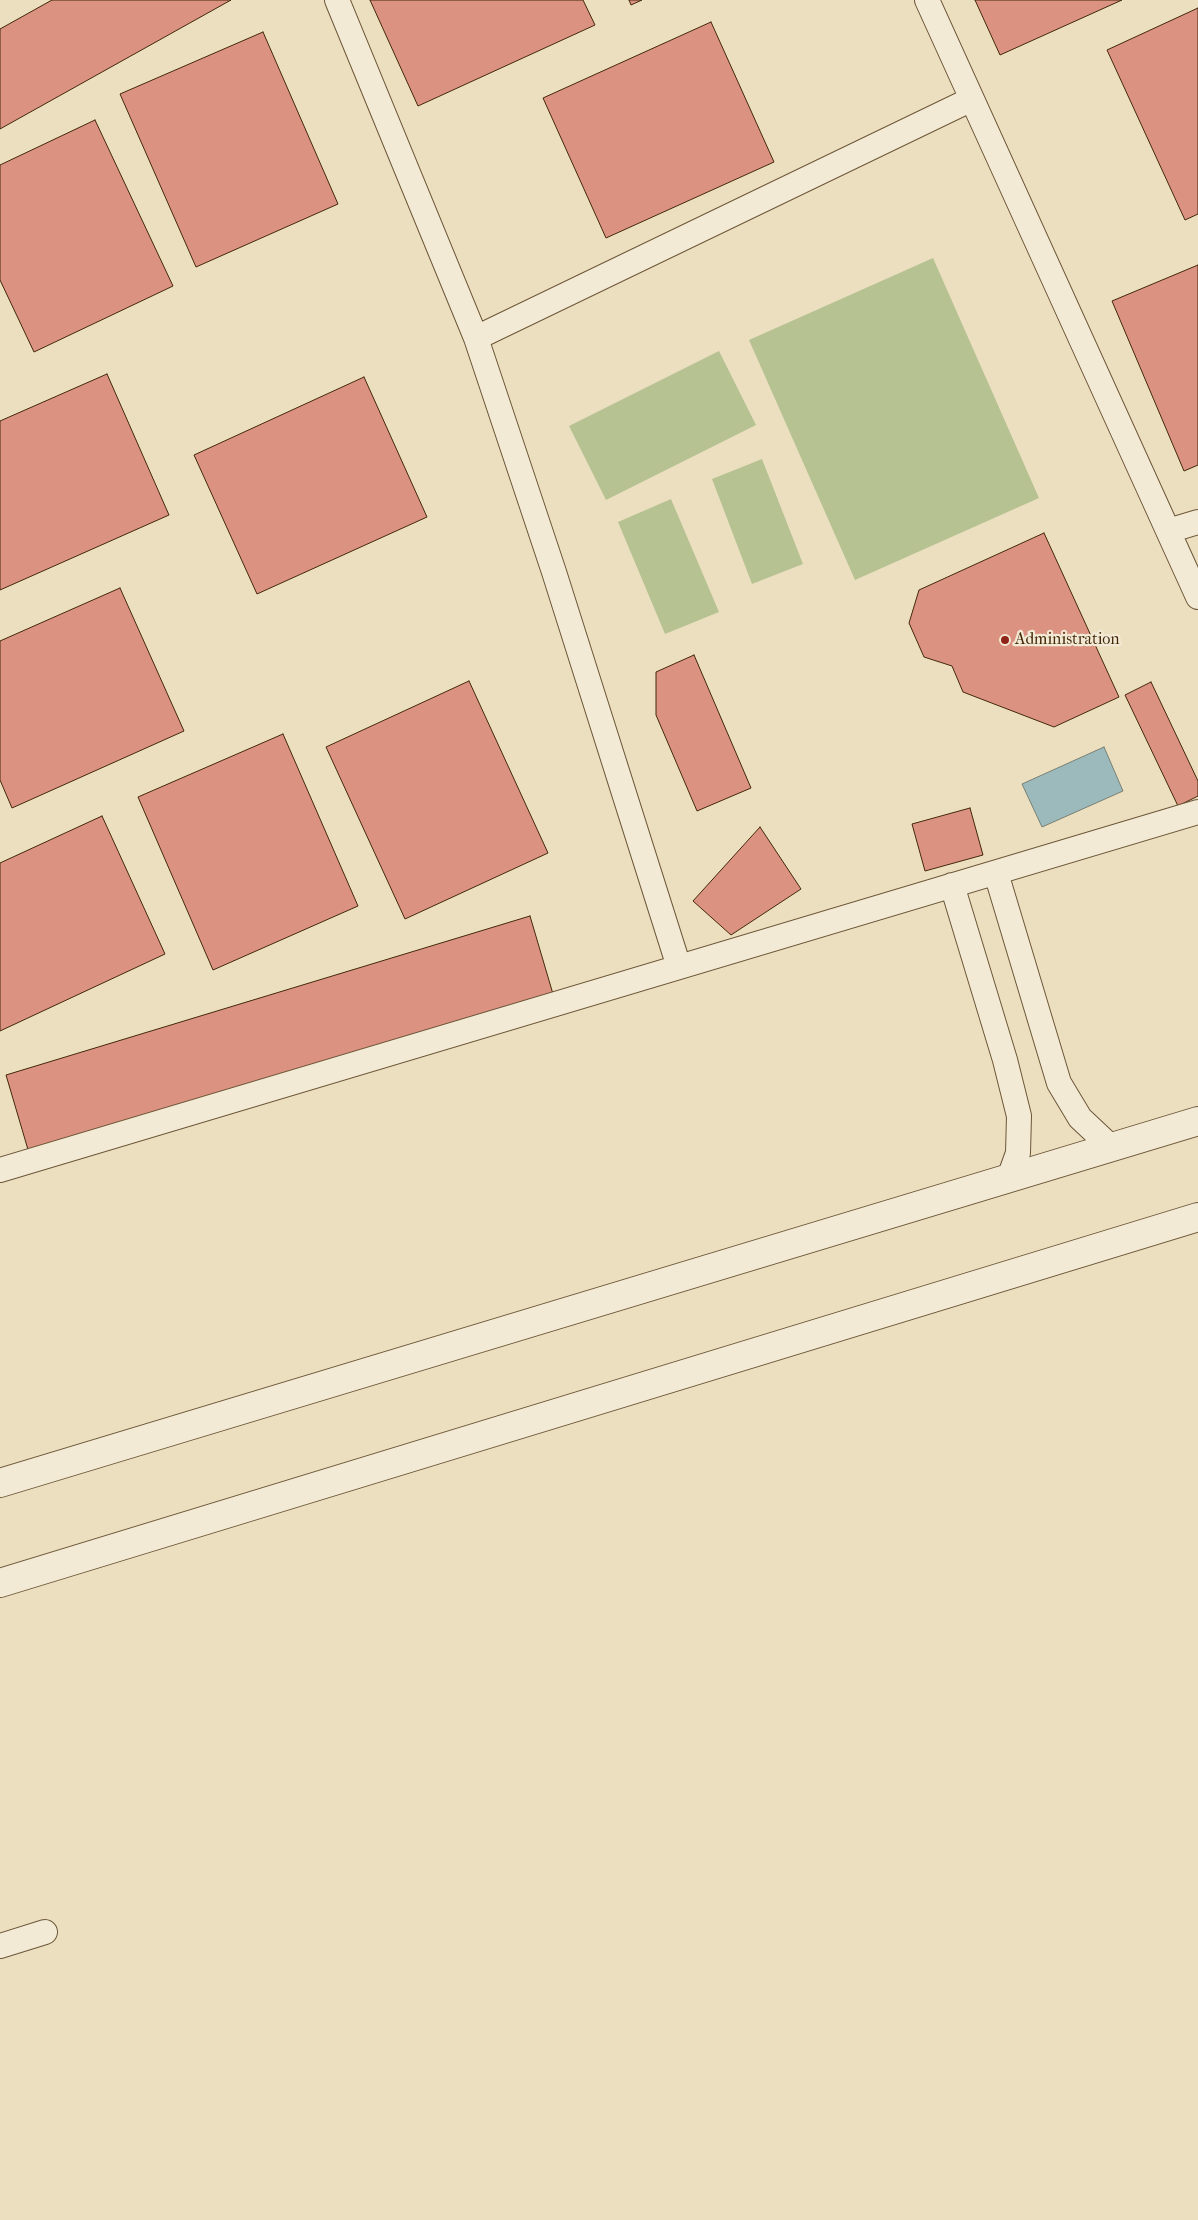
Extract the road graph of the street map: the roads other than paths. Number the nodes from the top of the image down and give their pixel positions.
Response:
1 (337, 0) edge
2 (927, 0) edge
3 (972, 98) junction
4 (476, 338) junction
5 (1198, 522) edge
6 (1168, 531) junction
7 (1198, 597) edge
8 (1198, 812) edge
9 (996, 873) junction
10 (952, 885) junction
11 (680, 967) junction
12 (1198, 1122) edge
13 (1112, 1148) junction
14 (0, 1170) edge
15 (1009, 1178) junction
16 (1198, 1217) edge
17 (0, 1483) edge
18 (0, 1583) edge
19 (45, 1932) dead end
20 (0, 1946) edge

1 - 4 lane
2 - 3 lane
3 - 4 lane
3 - 6 lane
4 - 11 lane
5 - 6 lane
6 - 7 lane
8 - 9 lane
9 - 10 lane
9 - 13 lane
10 - 11 lane
10 - 15 lane
11 - 14 lane
12 - 13 street
13 - 15 street
15 - 17 street
16 - 18 street
19 - 20 lane

